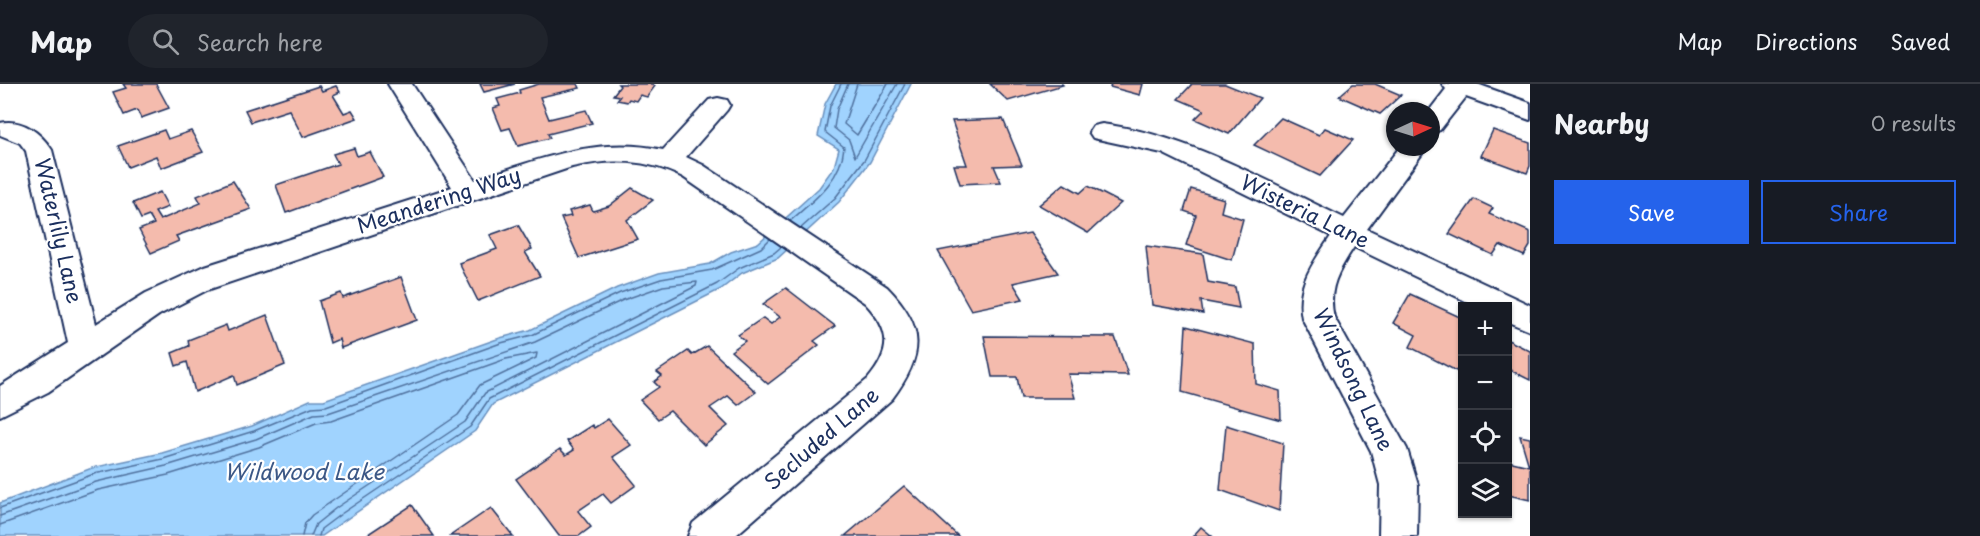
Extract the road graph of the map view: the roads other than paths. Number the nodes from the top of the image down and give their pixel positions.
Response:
1 (400, 84) edge
2 (1457, 85) edge
3 (718, 105) dead end
4 (1440, 111) edge
5 (1530, 112) edge
6 (8, 129) dead end
7 (1102, 132) dead end
8 (1407, 156) edge
9 (670, 159) junction
10 (468, 190) junction
11 (1348, 233) junction
12 (876, 295) joint
13 (1495, 302) edge
14 (1512, 311) edge
15 (1530, 319) edge
16 (86, 350) junction
17 (0, 402) edge
18 (707, 536) edge
19 (1398, 536) edge

1 - 10 street
2 - 4 street
2 - 5 street
3 - 9 street
6 - 16 street, Waterlily Lane
7 - 11 street, Wisteria Lane
8 - 11 street, Windsong Lane
9 - 10 street, Meandering Way
9 - 12 street, Meandering Way
10 - 16 street, Meandering Way
11 - 13 street, Wisteria Lane
11 - 19 street, Windsong Lane
12 - 18 street, Secluded Lane
14 - 15 street
16 - 17 street, Meandering Way

